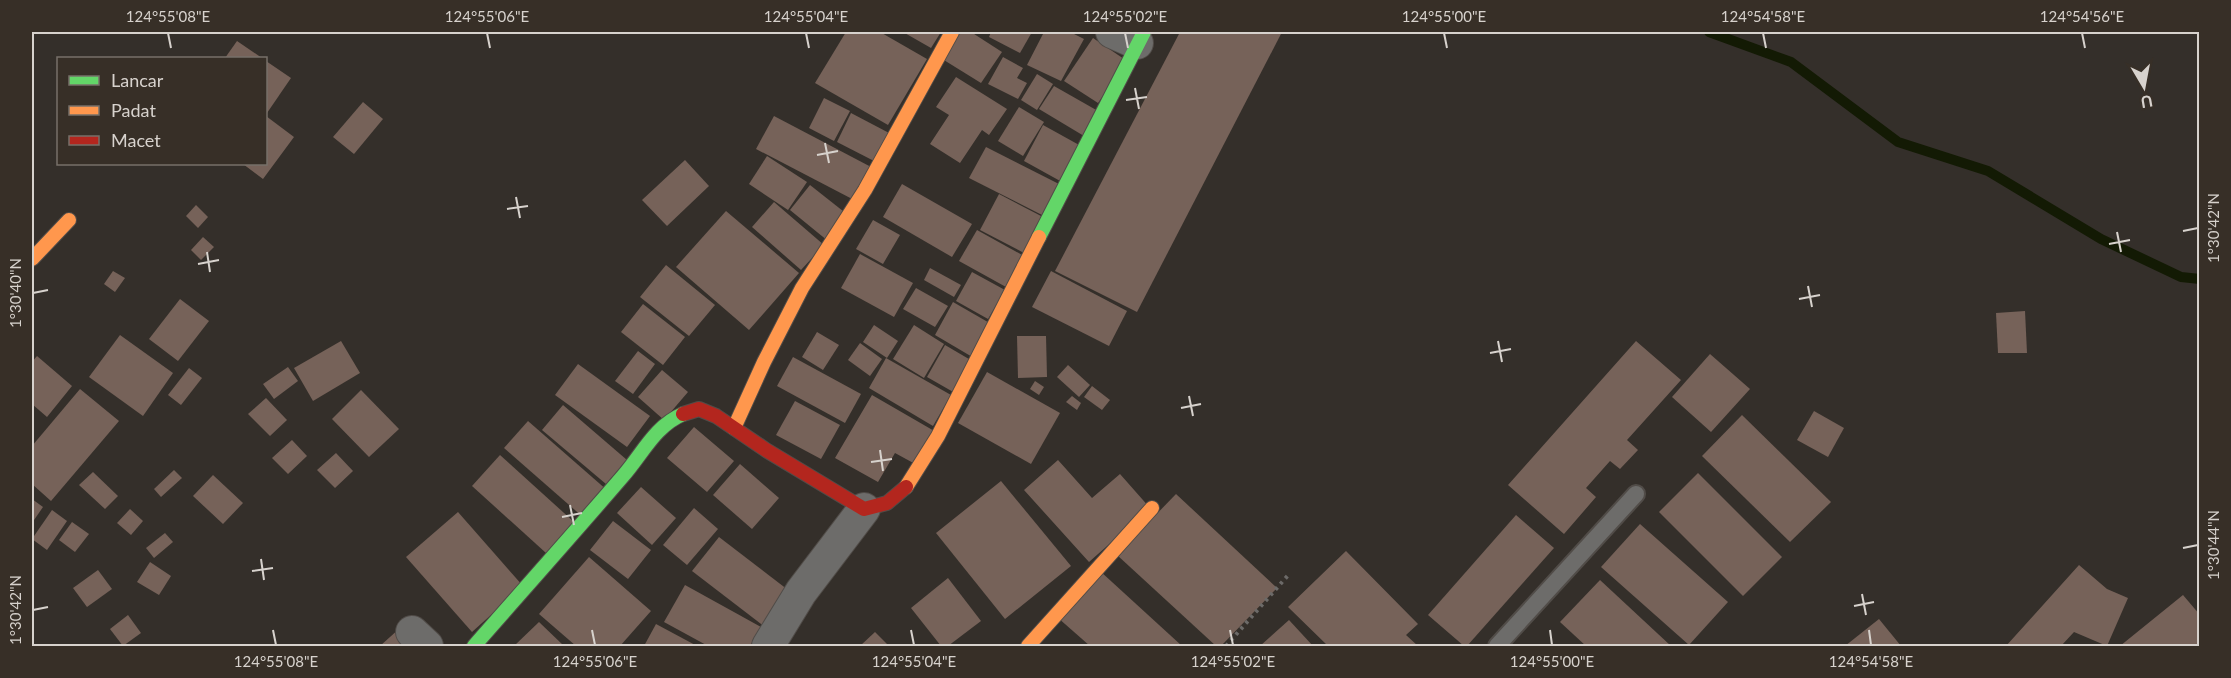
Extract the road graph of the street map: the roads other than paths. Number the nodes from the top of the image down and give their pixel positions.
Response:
1 (952, 32) edge
2 (1131, 35) edge
3 (69, 220) dead end
4 (32, 259) edge
5 (734, 428) junction
6 (1636, 494) dead end
7 (1152, 508) dead end
8 (864, 509) junction
9 (474, 646) edge
10 (768, 646) edge
11 (1028, 646) edge
12 (1497, 646) edge

1 - 5 street
2 - 8 street
3 - 4 street
5 - 8 street
5 - 9 street
6 - 12 lane
7 - 11 street
8 - 10 street

